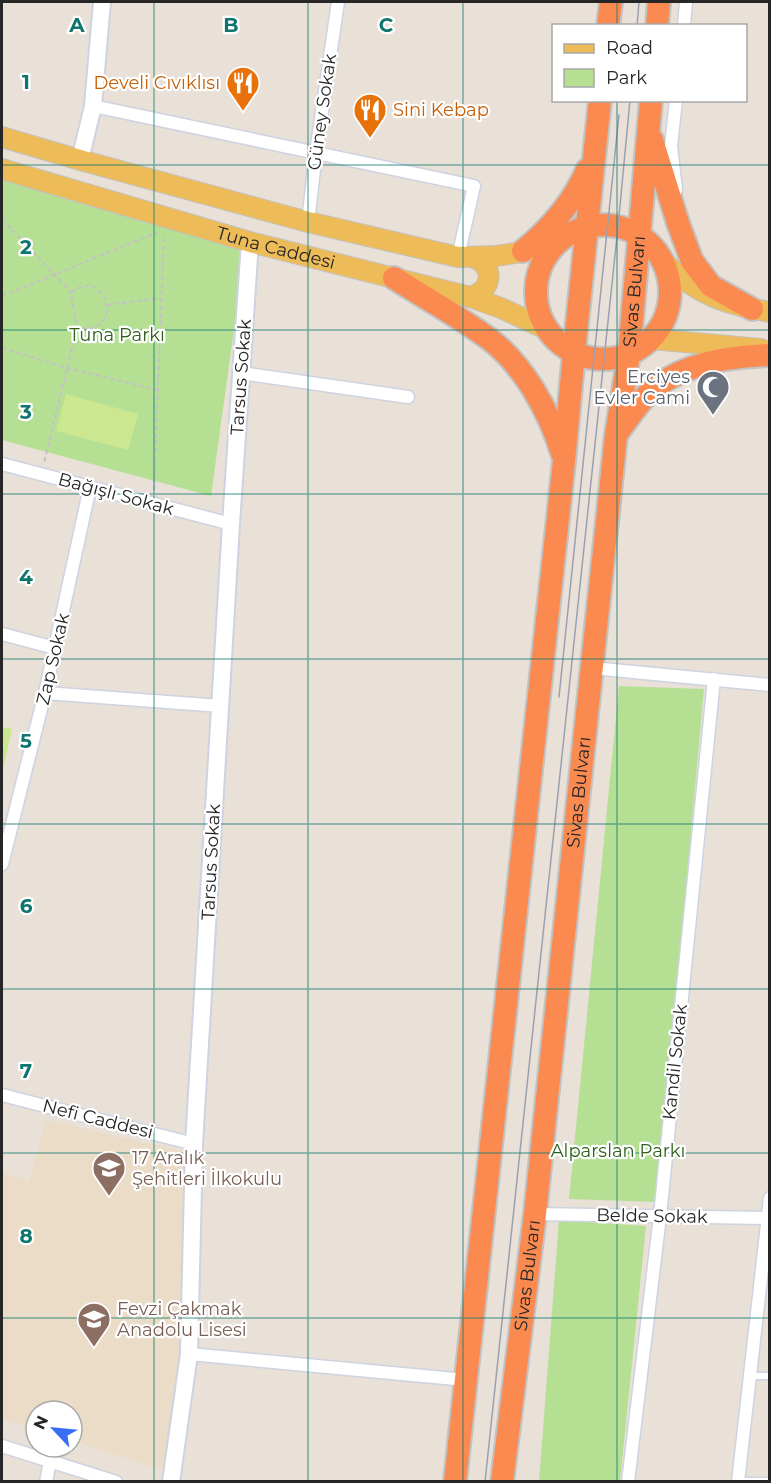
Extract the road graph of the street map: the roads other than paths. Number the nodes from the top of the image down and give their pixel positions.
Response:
1 (102, 2) edge
2 (338, 2) edge
3 (611, 2) edge
4 (659, 2) edge
5 (687, 2) edge
6 (608, 24) edge
7 (657, 24) edge
8 (684, 24) edge
9 (600, 102) edge
10 (651, 102) edge
11 (676, 102) edge
12 (93, 106) junction
13 (648, 130) junction
14 (2, 137) edge
15 (595, 146) junction
16 (316, 152) junction
17 (80, 160) junction
18 (2, 169) edge
19 (308, 222) junction
20 (586, 228) junction
21 (682, 233) junction
22 (639, 236) junction
23 (566, 238) junction
24 (250, 242) junction
25 (523, 251) junction
26 (465, 257) junction
27 (662, 260) junction
28 (394, 278) junction
29 (470, 297) junction
30 (761, 311) edge
31 (548, 330) junction
32 (651, 339) junction
33 (770, 350) edge
34 (574, 352) junction
35 (629, 354) junction
36 (770, 355) edge
37 (241, 374) junction
38 (408, 397) dead end
39 (616, 435) junction
40 (564, 460) junction
41 (2, 464) edge
42 (90, 487) junction
43 (231, 524) junction
44 (2, 634) edge
45 (55, 648) junction
46 (592, 668) junction
47 (714, 679) junction
48 (770, 685) edge
49 (45, 693) junction
50 (221, 706) junction
51 (2, 860) edge
52 (2, 1095) edge
53 (195, 1144) junction
54 (770, 1198) edge
55 (535, 1214) junction
56 (660, 1216) junction
57 (768, 1218) edge
58 (189, 1354) junction
59 (750, 1376) junction
60 (770, 1376) edge
61 (466, 1380) junction
62 (2, 1446) edge
63 (50, 1461) junction
64 (770, 1480) edge
65 (738, 1481) edge
66 (46, 1482) edge
67 (116, 1482) edge
68 (171, 1482) edge
69 (455, 1482) edge
70 (502, 1482) edge
71 (628, 1482) edge

1 - 12 street
2 - 16 street, Güney Sokak
3 - 6 highway
4 - 7 highway
5 - 8 street
9 - 15 highway
10 - 13 highway, Sivas Bulvarı
11 - 21 street
12 - 16 street
12 - 17 street
13 - 21 highway
13 - 22 highway, Sivas Bulvarı
14 - 17 main road, Tuna Caddesi
15 - 20 highway
15 - 25 highway
16 - 19 street, Güney Sokak
16 - 26 street
17 - 19 main road, Tuna Caddesi
18 - 24 main road, Tuna Caddesi
19 - 26 main road, Tuna Caddesi
20 - 22 highway
20 - 23 highway
20 - 34 highway
21 - 30 highway
22 - 27 highway
22 - 35 highway, Sivas Bulvarı
23 - 25 main road, Tuna Caddesi
23 - 31 highway
24 - 28 main road, Tuna Caddesi
24 - 37 street, Tarsus Sokak
25 - 26 main road, Tuna Caddesi
26 - 29 main road
27 - 30 main road
27 - 32 highway
28 - 29 main road, Tuna Caddesi
28 - 40 highway
29 - 31 main road, Tuna Caddesi
31 - 34 highway
32 - 33 main road
32 - 35 highway
34 - 35 highway
34 - 40 highway
35 - 39 highway, Sivas Bulvarı
36 - 39 highway
37 - 38 street
37 - 43 street, Tarsus Sokak
39 - 46 highway, Sivas Bulvarı
40 - 61 highway
41 - 42 street, Bağışlı Sokak
42 - 43 street, Bağışlı Sokak
42 - 45 street, Zap Sokak
43 - 50 street, Tarsus Sokak
44 - 45 street
45 - 49 street, Zap Sokak
46 - 47 street
46 - 55 highway, Sivas Bulvarı
47 - 48 street
47 - 56 street, Kandil Sokak
49 - 50 street
49 - 51 street, Zap Sokak
50 - 53 street, Tarsus Sokak
52 - 53 street, Nefi Caddesi
53 - 58 street, Tarsus Sokak
54 - 57 street
55 - 56 street, Belde Sokak
55 - 70 highway, Sivas Bulvarı
56 - 57 street, Belde Sokak
56 - 71 street, Kandil Sokak
57 - 59 street
58 - 61 street
58 - 68 street, Tarsus Sokak
59 - 60 lane
59 - 65 street
61 - 69 highway
62 - 63 street
63 - 66 street
63 - 67 street
64 - 65 lane

